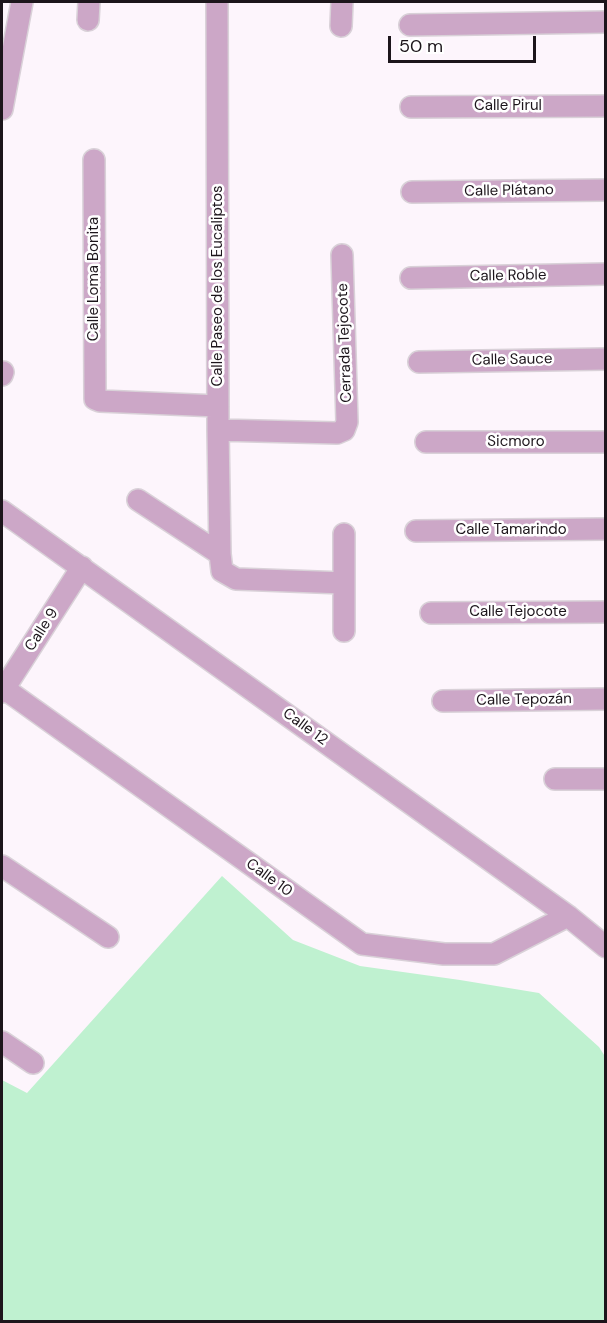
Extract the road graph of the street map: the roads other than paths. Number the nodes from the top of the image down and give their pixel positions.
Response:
1 (22, 2) edge
2 (217, 2) edge
3 (342, 2) edge
4 (606, 22) edge
5 (410, 25) dead end
6 (341, 26) dead end
7 (606, 106) edge
8 (411, 107) dead end
9 (2, 109) edge
10 (94, 160) dead end
11 (606, 190) edge
12 (412, 192) dead end
13 (342, 255) dead end
14 (606, 274) edge
15 (411, 278) dead end
16 (606, 359) edge
17 (419, 362) dead end
18 (218, 406) junction
19 (218, 430) junction
20 (426, 442) dead end
21 (606, 442) edge
22 (138, 500) dead end
23 (2, 511) edge
24 (606, 529) edge
25 (417, 531) dead end
26 (344, 534) dead end
27 (221, 563) junction
28 (82, 567) junction
29 (344, 583) junction
30 (606, 612) edge
31 (431, 613) dead end
32 (344, 631) dead end
33 (2, 689) edge
34 (606, 699) edge
35 (443, 701) dead end
36 (555, 779) dead end
37 (606, 779) edge
38 (2, 866) edge
39 (568, 916) junction
40 (108, 937) dead end
41 (606, 947) edge
42 (2, 1042) edge
43 (33, 1063) dead end

1 - 9 street
2 - 18 street, Calle Paseo de los Eucaliptos
3 - 6 street
4 - 5 street
7 - 8 street, Calle Pirul
10 - 18 street, Calle Loma Bonita
11 - 12 street, Calle Plátano
13 - 19 street, Cerrada Tejocote
14 - 15 street, Calle Roble
16 - 17 street, Calle Sauce
18 - 19 street, Calle Paseo de los Eucaliptos
19 - 27 street, Calle Paseo de los Eucaliptos
20 - 21 street, Sicmoro
22 - 27 street
23 - 28 street, Calle 12
24 - 25 street, Calle Tamarindo
26 - 29 street
27 - 29 street
28 - 33 street, Calle 9
28 - 39 street, Calle 12
29 - 32 street
30 - 31 street, Calle Tejocote
33 - 39 street, Calle 10
34 - 35 street, Calle Tepozán
36 - 37 street
38 - 40 street
39 - 41 street, Calle 12
42 - 43 street

